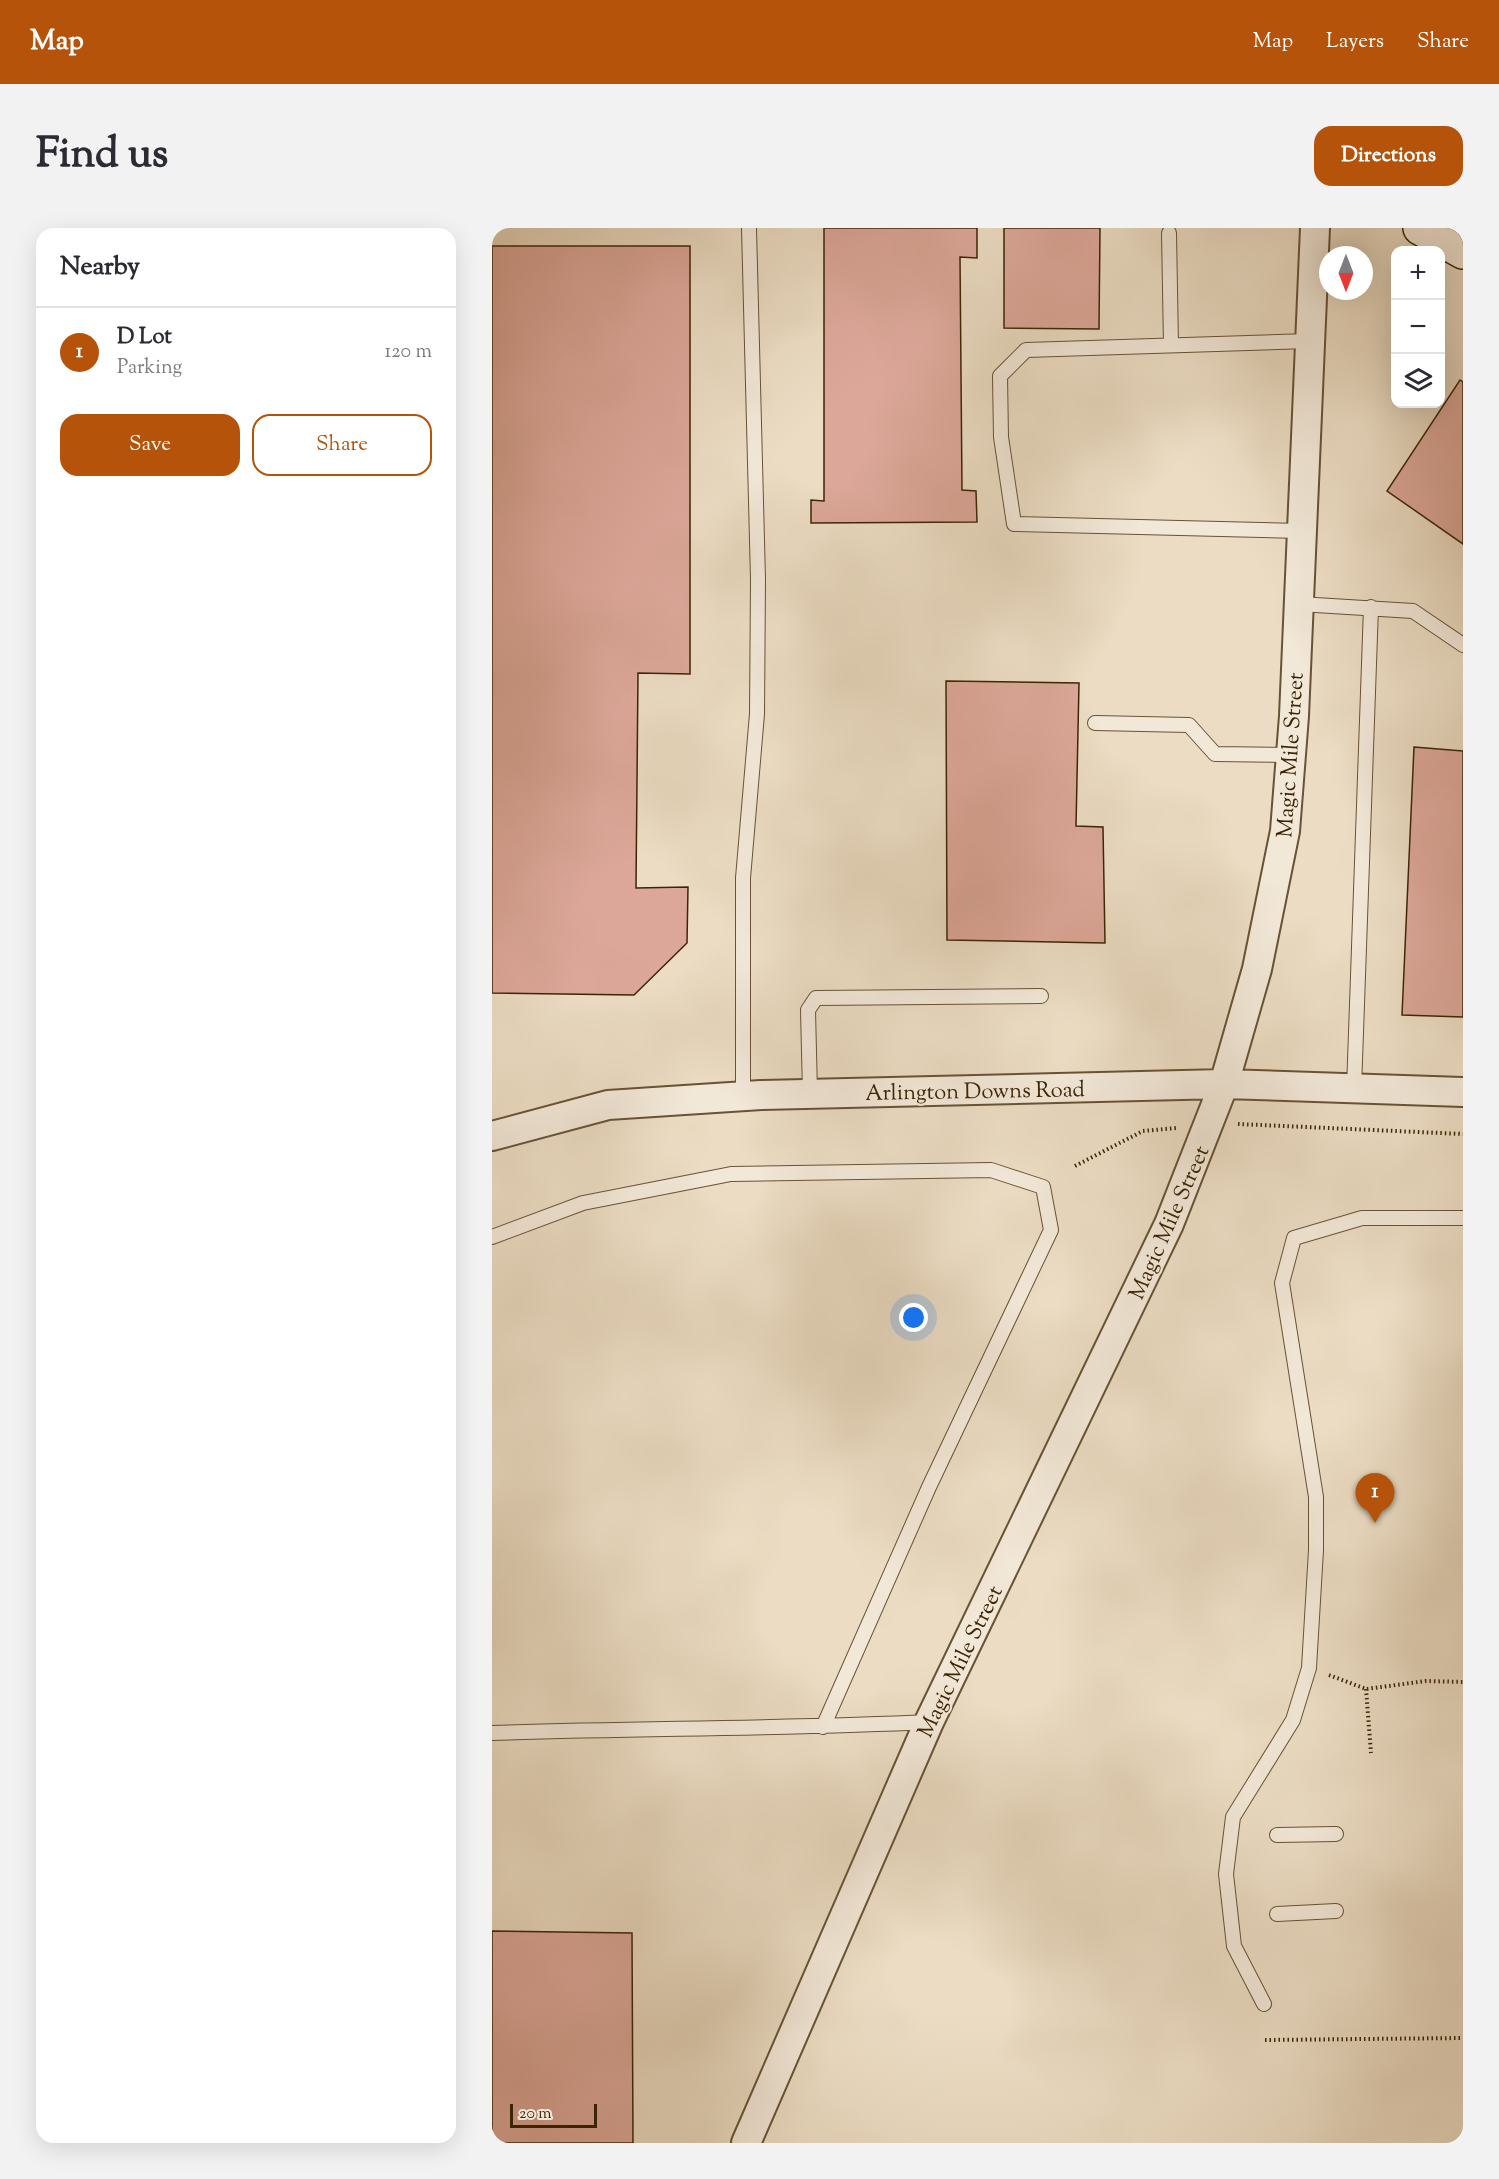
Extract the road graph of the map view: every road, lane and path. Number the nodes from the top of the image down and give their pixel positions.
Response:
1 (749, 228) edge
2 (1315, 228) edge
3 (1420, 228) edge
4 (1169, 233) dead end
5 (1463, 252) edge
6 (1310, 341) junction
7 (1171, 345) junction
8 (1302, 531) junction
9 (1299, 604) junction
10 (1371, 607) junction
11 (1463, 645) edge
12 (1095, 723) dead end
13 (1292, 755) junction
14 (1041, 996) dead end
15 (1224, 1084) junction
16 (1354, 1089) junction
17 (1463, 1092) edge
18 (810, 1093) junction
19 (743, 1096) junction
20 (1210, 1125) junction
21 (1463, 1134) edge
22 (492, 1136) edge
23 (1075, 1166) dead end
24 (1463, 1218) edge
25 (492, 1238) edge
26 (1308, 1668) junction
27 (1463, 1683) edge
28 (1366, 1689) junction
29 (929, 1722) junction
30 (823, 1728) junction
31 (492, 1733) edge
32 (1371, 1753) dead end
33 (1336, 1834) dead end
34 (1277, 1835) dead end
35 (1336, 1911) dead end
36 (1277, 1914) dead end
37 (1264, 2004) dead end
38 (1463, 2038) edge
39 (1265, 2040) dead end
40 (746, 2143) edge

1 - 19 lane
2 - 6 street, Magic Mile Street
3 - 5 main road
4 - 7 lane
6 - 7 lane
6 - 8 street, Magic Mile Street
7 - 8 lane
8 - 9 street, Magic Mile Street
9 - 10 lane
9 - 13 street, Magic Mile Street
10 - 11 lane
10 - 16 lane
12 - 13 lane
13 - 15 street, Magic Mile Street
14 - 18 lane
15 - 16 street, Arlington Downs Road
15 - 18 street, Arlington Downs Road
15 - 20 street, Magic Mile Street
16 - 17 street, Arlington Downs Road
18 - 19 street, Arlington Downs Road
19 - 22 street, Arlington Downs Road
20 - 21 path
20 - 23 path
20 - 29 street, Magic Mile Street
24 - 26 lane
25 - 30 lane
26 - 28 path
26 - 37 lane
27 - 28 path
28 - 32 path
29 - 30 lane
29 - 40 street, Magic Mile Street
30 - 31 lane
33 - 34 lane
35 - 36 lane
38 - 39 path

